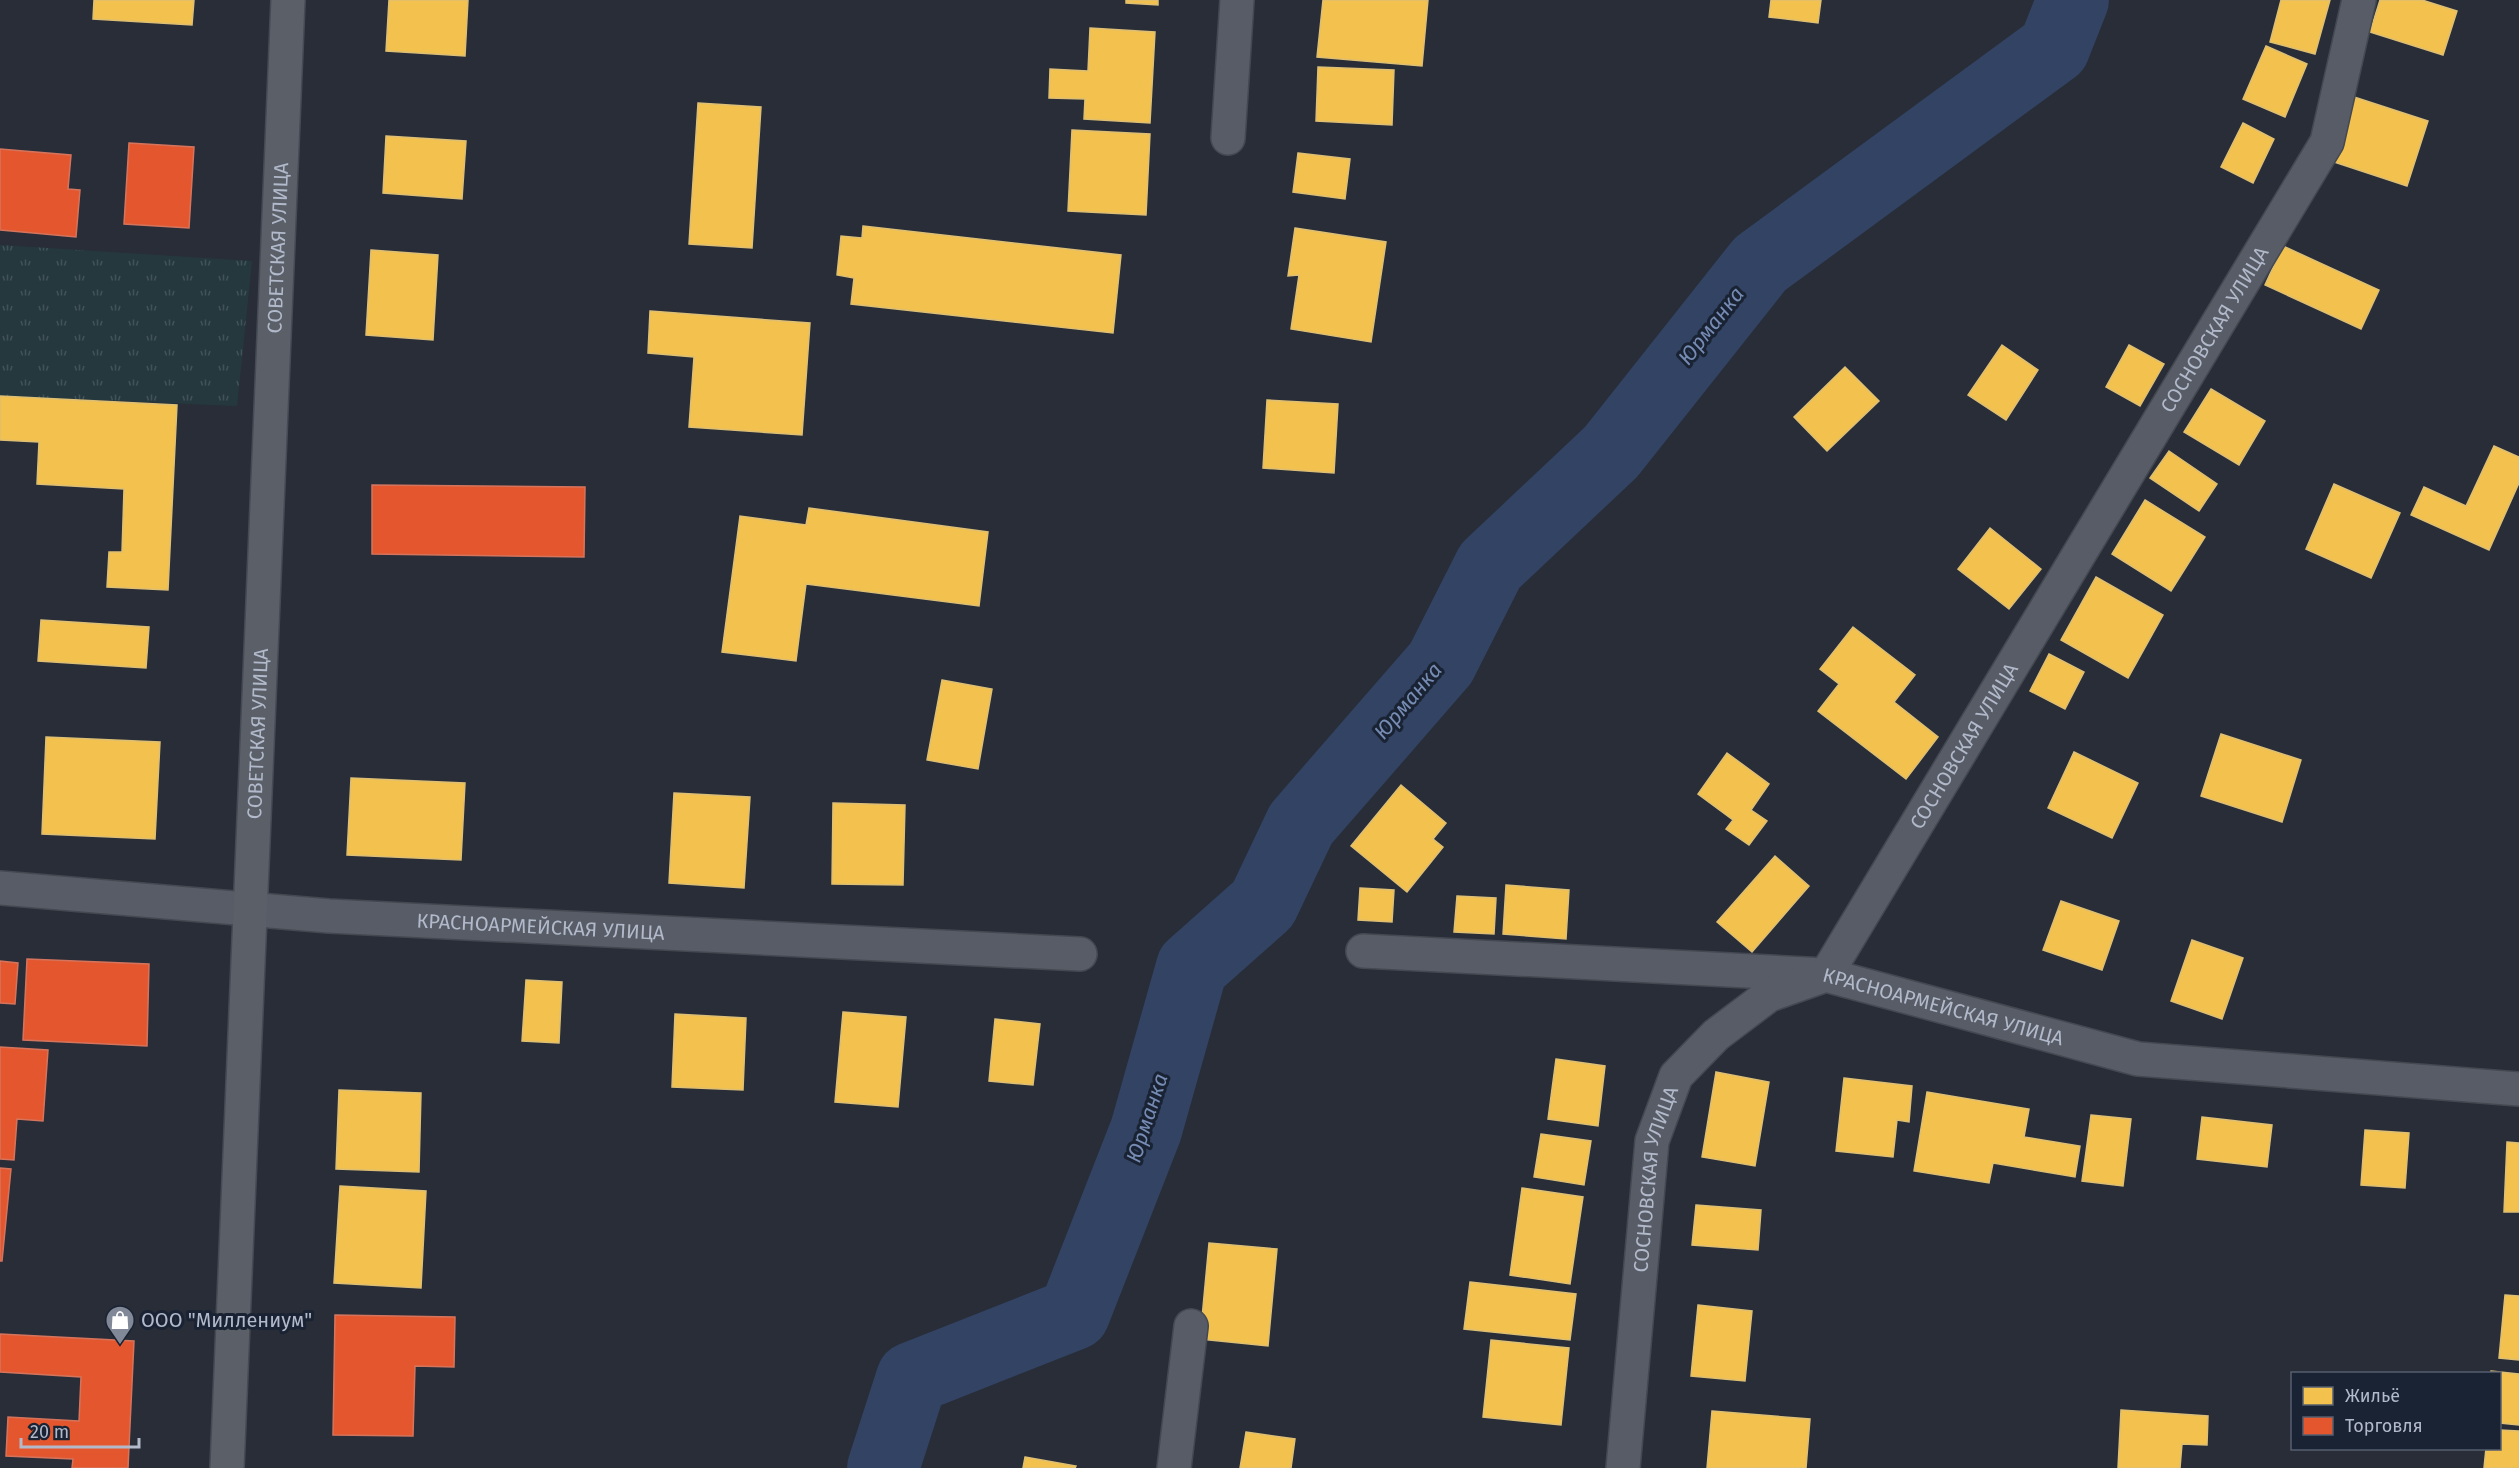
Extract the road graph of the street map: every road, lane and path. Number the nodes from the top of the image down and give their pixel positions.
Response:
1 (288, 0) edge
2 (1237, 0) edge
3 (2359, 0) edge
4 (1228, 138) dead end
5 (0, 888) edge
6 (248, 910) junction
7 (1363, 951) dead end
8 (1080, 954) dead end
9 (1826, 975) junction
10 (2519, 1089) edge
11 (1191, 1326) dead end
12 (227, 1468) edge
13 (1174, 1468) edge
14 (1623, 1468) edge

1 - 6 main road, СОВЕТСКАЯ УЛИЦА
2 - 4 street
3 - 9 street, СОСНОВСКАЯ УЛИЦА
5 - 6 street, КРАСНОАРМЕЙСКАЯ УЛИЦА
6 - 8 street, КРАСНОАРМЕЙСКАЯ УЛИЦА
6 - 12 main road, СОВЕТСКАЯ УЛИЦА
7 - 9 street, КРАСНОАРМЕЙСКАЯ УЛИЦА
9 - 10 street, КРАСНОАРМЕЙСКАЯ УЛИЦА
9 - 14 street, СОСНОВСКАЯ УЛИЦА
11 - 13 street

